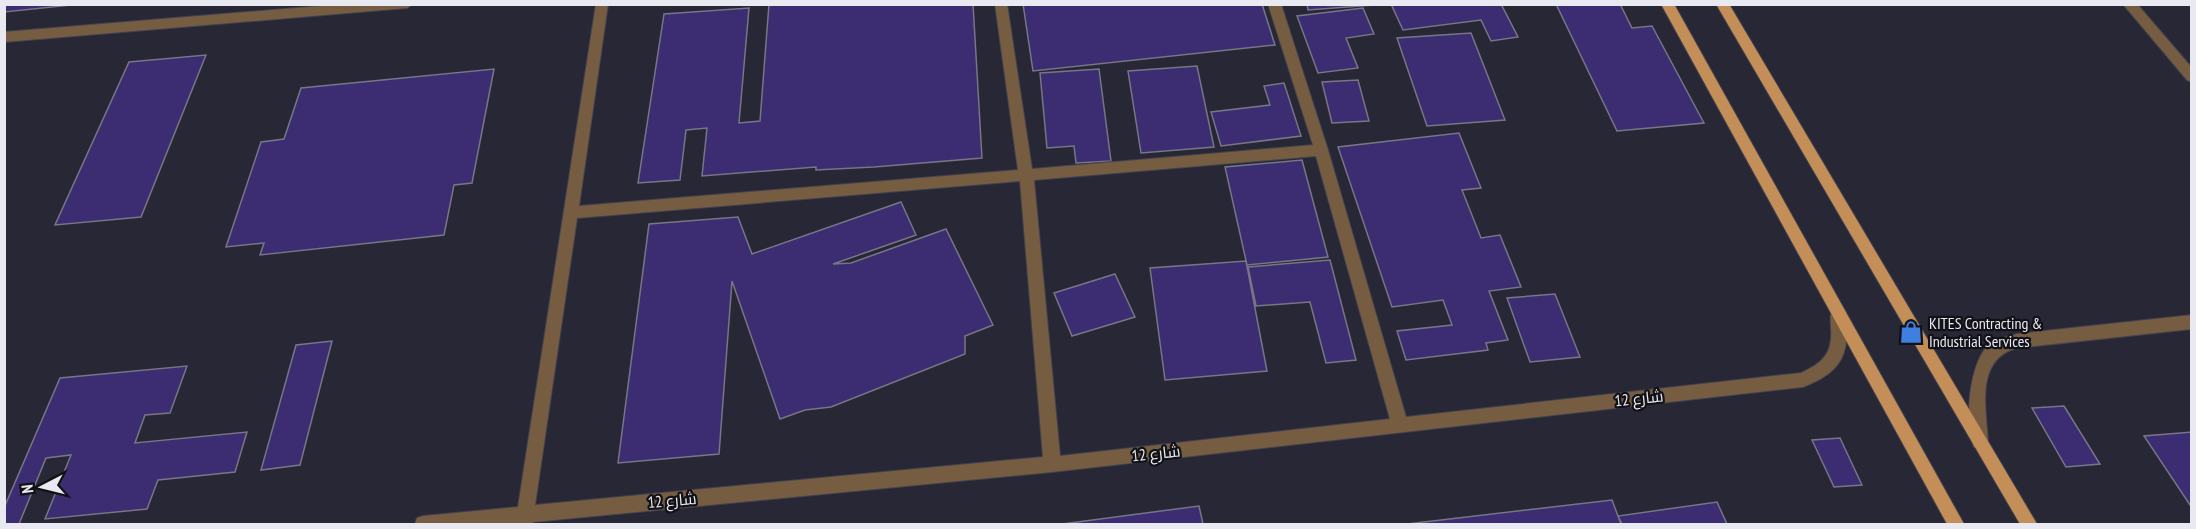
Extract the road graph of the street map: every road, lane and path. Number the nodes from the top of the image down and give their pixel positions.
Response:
1 (233, 4) edge
2 (407, 4) edge
3 (602, 4) edge
4 (1001, 4) edge
5 (1274, 4) edge
6 (1667, 4) edge
7 (1722, 4) edge
8 (2129, 4) edge
9 (227, 19) junction
10 (4, 37) edge
11 (2192, 77) edge
12 (1321, 150) junction
13 (1026, 173) junction
14 (570, 213) junction
15 (1838, 313) junction
16 (2192, 322) edge
17 (1400, 425) junction
18 (1980, 442) junction
19 (1052, 464) junction
20 (524, 519) edge
21 (423, 525) edge
22 (1956, 525) edge
23 (2029, 525) edge

1 - 9 street
2 - 9 street
3 - 14 street
4 - 13 street
5 - 12 street
6 - 15 main road
7 - 18 main road
8 - 11 street
9 - 10 street
12 - 13 street
12 - 17 street
13 - 14 street
13 - 19 street
14 - 20 street
15 - 17 street, شارع 12
15 - 22 main road
16 - 18 street
17 - 19 street, شارع 12
18 - 23 main road
19 - 20 street, شارع 12
20 - 21 street, شارع 12

